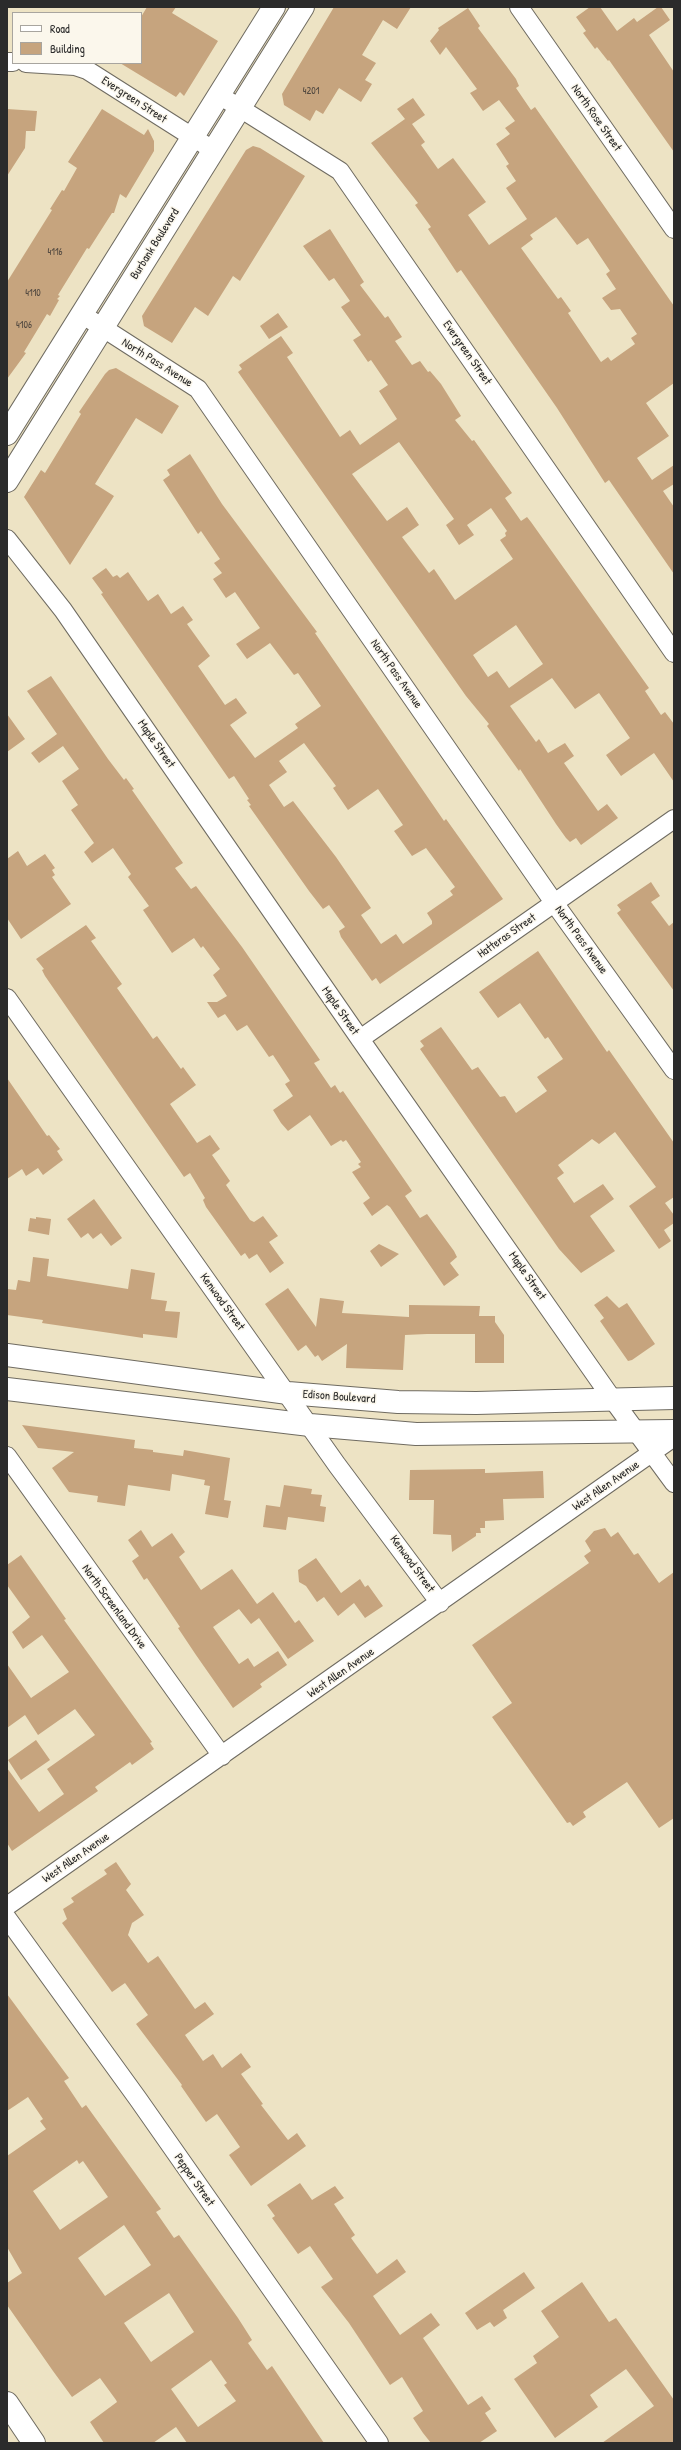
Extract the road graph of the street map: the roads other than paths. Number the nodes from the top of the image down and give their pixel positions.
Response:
1 (274, 7) edge
2 (303, 7) edge
3 (519, 7) edge
4 (42, 64) edge
5 (219, 95) junction
6 (240, 107) junction
7 (193, 137) junction
8 (213, 150) junction
9 (674, 229) edge
10 (83, 315) junction
11 (102, 328) junction
12 (8, 429) edge
13 (32, 441) junction
14 (7, 481) edge
15 (7, 539) edge
16 (674, 653) edge
17 (674, 819) edge
18 (555, 904) junction
19 (7, 998) edge
20 (360, 1039) junction
21 (674, 1070) edge
22 (7, 1355) edge
23 (7, 1389) edge
24 (288, 1393) junction
25 (674, 1398) edge
26 (613, 1400) junction
27 (310, 1425) junction
28 (636, 1431) junction
29 (674, 1431) edge
30 (674, 1437) edge
31 (654, 1453) junction
32 (7, 1456) edge
33 (674, 1483) edge
34 (440, 1603) junction
35 (222, 1756) junction
36 (7, 1906) edge
37 (7, 1918) edge
38 (7, 2404) edge
39 (34, 2443) edge
40 (379, 2443) edge

1 - 5 main road, Burbank Boulevard
2 - 6 main road, Burbank Boulevard
3 - 9 street, North Rose Street
4 - 7 street, Evergreen Street
5 - 6 street, Evergreen Street
5 - 7 main road, Burbank Boulevard
6 - 8 main road, Burbank Boulevard
6 - 16 street, Evergreen Street
7 - 8 street, Evergreen Street
7 - 10 main road, Burbank Boulevard
8 - 11 main road, Burbank Boulevard
10 - 11 street, North Pass Avenue
10 - 12 main road, Burbank Boulevard
11 - 13 main road, Burbank Boulevard
11 - 18 street, North Pass Avenue
12 - 13 street
13 - 14 main road, Burbank Boulevard
15 - 20 street, Maple Street
17 - 18 street, Hatteras Street
18 - 20 street, Hatteras Street
18 - 21 street, North Pass Avenue
19 - 24 street, Kenwood Street
20 - 26 street, Maple Street
22 - 24 main road, Edison Boulevard
23 - 27 main road
24 - 26 main road, Edison Boulevard
24 - 27 street, Kenwood Street
25 - 26 main road, Edison Boulevard
26 - 28 street, Maple Street
27 - 28 main road
27 - 34 street, Kenwood Street
28 - 29 main road
28 - 31 street, Maple Street
30 - 31 street, West Allen Avenue
31 - 33 street, Maple Street
31 - 34 street, West Allen Avenue
32 - 35 street, North Screenland Drive
34 - 35 street, West Allen Avenue
35 - 36 street, West Allen Avenue
37 - 40 street, Pepper Street
38 - 39 main road

